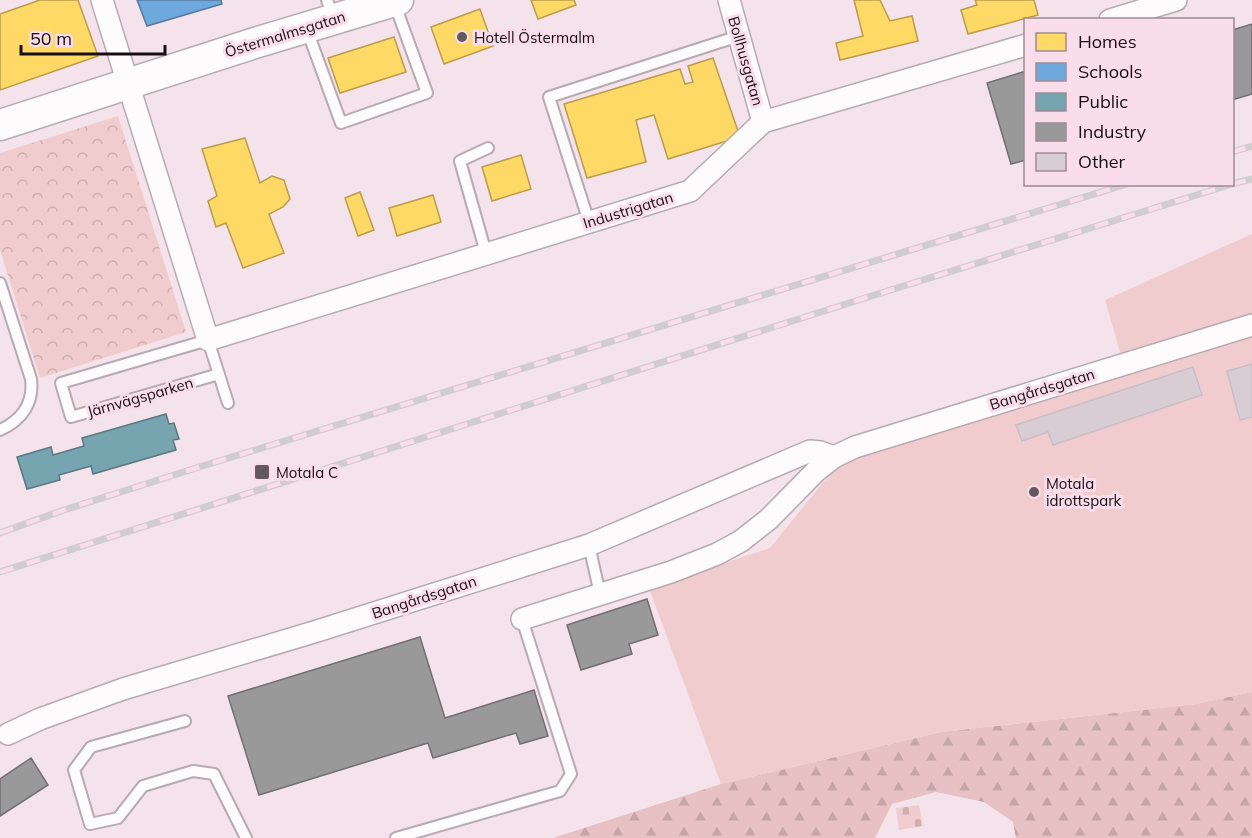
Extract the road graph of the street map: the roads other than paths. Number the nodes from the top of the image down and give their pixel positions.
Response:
1 (102, 0) edge
2 (729, 0) edge
3 (1176, 0) edge
4 (396, 1) edge
5 (323, 16) edge
6 (1117, 18) edge
7 (739, 36) junction
8 (1024, 46) edge
9 (129, 83) junction
10 (763, 122) junction
11 (0, 125) edge
12 (488, 148) dead end
13 (589, 222) junction
14 (486, 253) junction
15 (0, 283) edge
16 (1252, 325) edge
17 (208, 340) junction
18 (219, 374) junction
19 (228, 403) dead end
20 (0, 430) edge
21 (834, 457) junction
22 (589, 545) junction
23 (600, 594) junction
24 (522, 619) joint
25 (185, 721) dead end
26 (8, 734) dead end
27 (246, 838) edge
28 (396, 838) edge

1 - 9 street
2 - 7 street, Bollhusgatan
3 - 6 street
4 - 5 street, Östermalmsgatan
4 - 5 lane
5 - 9 street, Östermalmsgatan
7 - 10 street, Bollhusgatan
7 - 13 lane
8 - 10 street, Industrigatan
9 - 11 street, Östermalmsgatan
9 - 17 street
10 - 13 street, Industrigatan
12 - 14 lane
13 - 14 street, Industrigatan
14 - 17 street, Industrigatan
15 - 20 lane
16 - 21 street, Bangårdsgatan
17 - 18 lane
17 - 18 lane, Järnvägsparken
18 - 19 lane
21 - 22 street, Bangårdsgatan
21 - 23 street, Bangårdsgatan
22 - 23 lane
22 - 26 street, Bangårdsgatan
23 - 24 street, Bangårdsgatan
24 - 28 lane
25 - 27 lane

